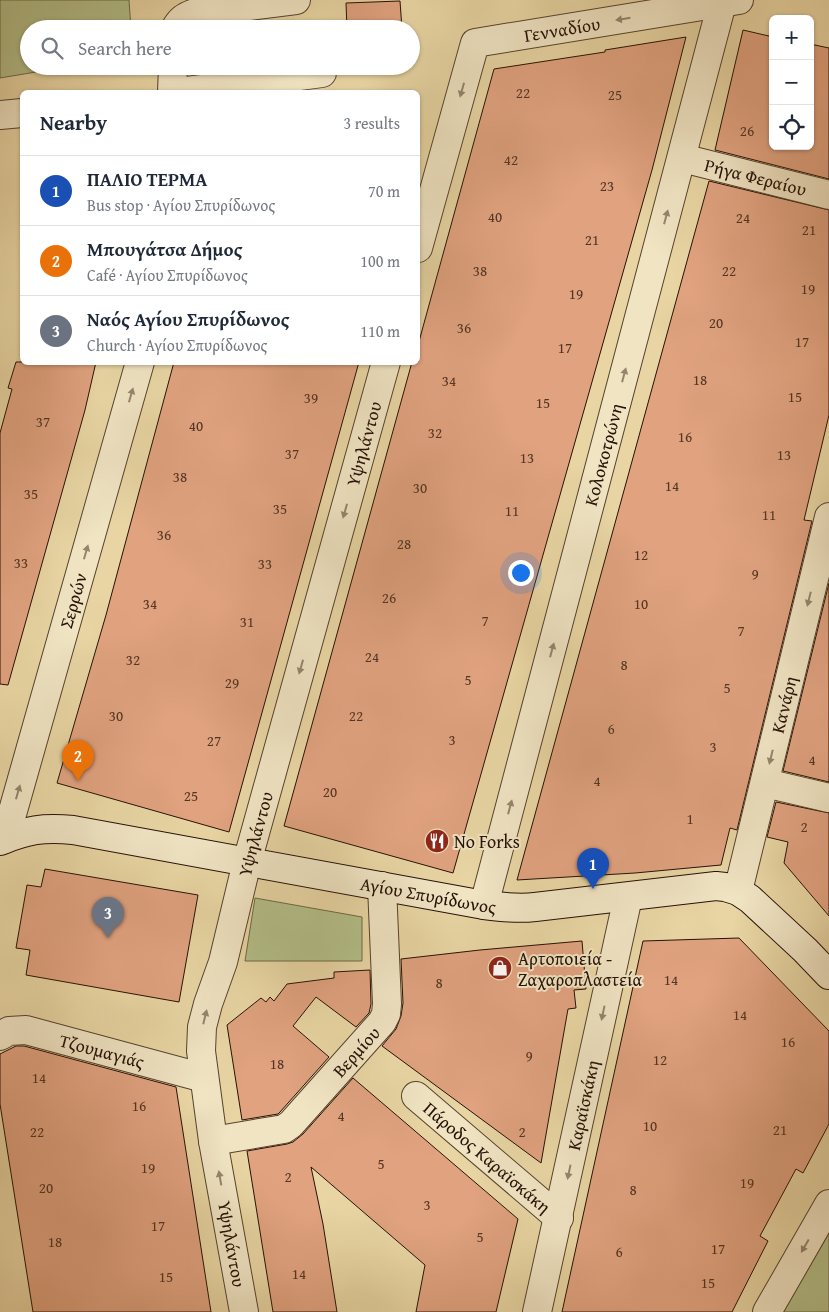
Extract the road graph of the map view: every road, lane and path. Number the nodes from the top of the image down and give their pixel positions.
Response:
1 (296, 0) edge
2 (731, 2) edge
3 (180, 20) edge
4 (173, 75) edge
5 (304, 75) edge
6 (172, 90) edge
7 (217, 90) edge
8 (20, 112) edge
9 (0, 115) edge
10 (682, 158) junction
11 (829, 195) edge
12 (420, 241) edge
13 (139, 365) edge
14 (385, 365) edge
15 (829, 517) edge
16 (765, 783) junction
17 (829, 798) edge
18 (2, 840) edge
19 (247, 862) junction
20 (382, 886) junction
21 (738, 891) junction
22 (628, 897) junction
23 (484, 905) junction
24 (817, 953) edge
25 (829, 975) edge
26 (0, 1036) edge
27 (204, 1078) junction
28 (416, 1096) dead end
29 (213, 1141) junction
30 (829, 1204) edge
31 (559, 1218) junction
32 (244, 1312) edge
33 (538, 1312) edge
34 (767, 1312) edge

1 - 3 street
2 - 10 street, Κολοκοτρώνη
2 -> 12 street, Γενναδίου
4 - 6 street
5 - 7 street
8 - 9 street
10 - 11 street, Ρήγα Φεραίου
23 -> 10 street, Κολοκοτρώνη
18 -> 13 street, Σερρών
14 -> 19 street, Υψηλάντου
15 -> 16 street, Κανάρη
16 - 17 street
16 - 21 street, Κανάρη
18 - 19 street, Αγίου Σπυρίδωνος
19 - 20 street, Αγίου Σπυρίδωνος
27 -> 19 street, Υψηλάντου
20 - 23 street, Αγίου Σπυρίδωνος
20 - 29 street, Βερμίου
21 - 22 street, Αγίου Σπυρίδωνος
21 - 24 street, Αγίου Σπυρίδωνος
22 - 23 street, Αγίου Σπυρίδωνος
22 -> 31 street, Καραϊσκάκη
24 - 25 street, Αγίου Σπυρίδωνος
26 - 27 street, Τζουμαγιάς
27 - 29 street, Υψηλάντου
28 - 31 street, Πάροδος Καραϊσκάκη
32 -> 29 street, Υψηλάντου
30 -> 34 street
31 - 33 street, Καραϊσκάκη

